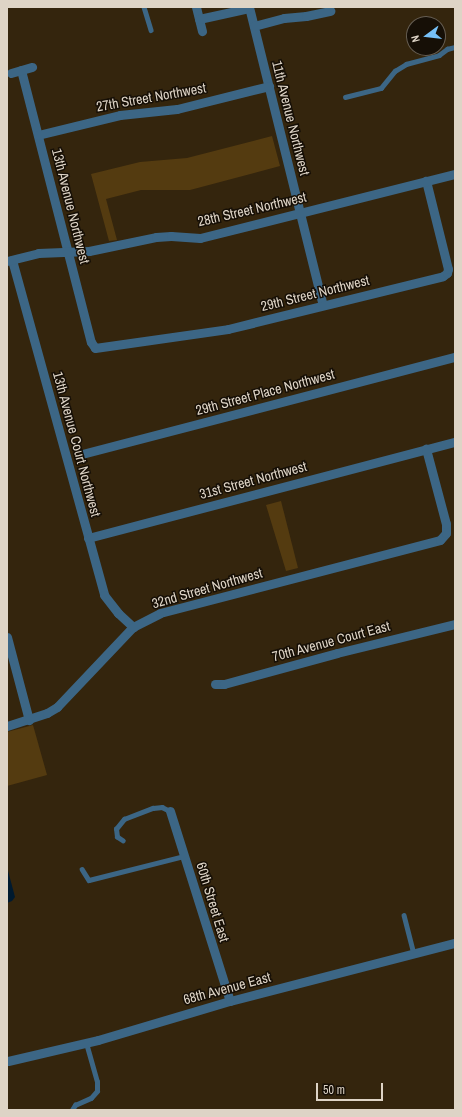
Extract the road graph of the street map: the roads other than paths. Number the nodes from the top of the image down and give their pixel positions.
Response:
1 (144, 7) edge
2 (196, 7) edge
3 (249, 7) edge
4 (330, 10) dead end
5 (199, 19) junction
6 (254, 26) junction
7 (151, 30) dead end
8 (202, 31) dead end
9 (455, 47) edge
10 (32, 67) dead end
11 (21, 70) junction
12 (10, 73) dead end
13 (269, 86) junction
14 (345, 97) dead end
15 (38, 135) junction
16 (455, 174) edge
17 (426, 181) junction
18 (300, 212) junction
19 (68, 252) junction
20 (10, 260) edge
21 (323, 305) junction
22 (95, 348) joint
23 (455, 357) edge
24 (455, 442) edge
25 (426, 449) junction
26 (82, 454) dead end
27 (88, 538) junction
28 (455, 624) edge
29 (133, 627) junction
30 (7, 637) edge
31 (214, 684) dead end
32 (29, 720) junction
33 (7, 726) edge
34 (170, 811) joint
35 (123, 841) dead end
36 (184, 856) junction
37 (82, 868) dead end
38 (404, 915) dead end
39 (455, 943) edge
40 (414, 954) junction
41 (230, 1001) junction
42 (86, 1043) junction
43 (8, 1062) edge
44 (72, 1110) edge

1 - 7 lane
2 - 5 street
3 - 5 street
3 - 6 street, 11th Avenue Northwest
4 - 6 street
5 - 8 street
6 - 13 street, 11th Avenue Northwest
9 - 14 lane
10 - 11 street
11 - 12 street
11 - 15 street, 13th Avenue Northwest
13 - 15 street, 27th Street Northwest
13 - 18 street, 11th Avenue Northwest
15 - 19 street, 13th Avenue Northwest
16 - 17 street, 28th Street Northwest
17 - 18 street, 28th Street Northwest
17 - 21 street, 29th Street Northwest
18 - 19 street, 28th Street Northwest
18 - 21 street, 11th Avenue Northwest
19 - 20 street, 28th Street Northwest
19 - 22 street, 13th Avenue Northwest
20 - 27 street, 13th Avenue Court Northwest
21 - 22 street, 29th Street Northwest
23 - 26 street, 29th Street Place Northwest
24 - 25 street
25 - 27 street, 31st Street Northwest
25 - 29 street, 32nd Street Northwest
27 - 29 street, 13th Avenue Court Northwest
28 - 31 street, 70th Avenue Court East
29 - 32 street, 32nd Street Northwest
30 - 32 street
32 - 33 street, 32nd Street Northwest
34 - 35 lane
34 - 36 street, 60th Street East
36 - 37 lane
36 - 41 street, 60th Street East
38 - 40 lane
39 - 40 street, 68th Avenue East
40 - 41 street, 68th Avenue East
41 - 42 street, 68th Avenue East
42 - 43 street, 68th Avenue East
42 - 44 lane

